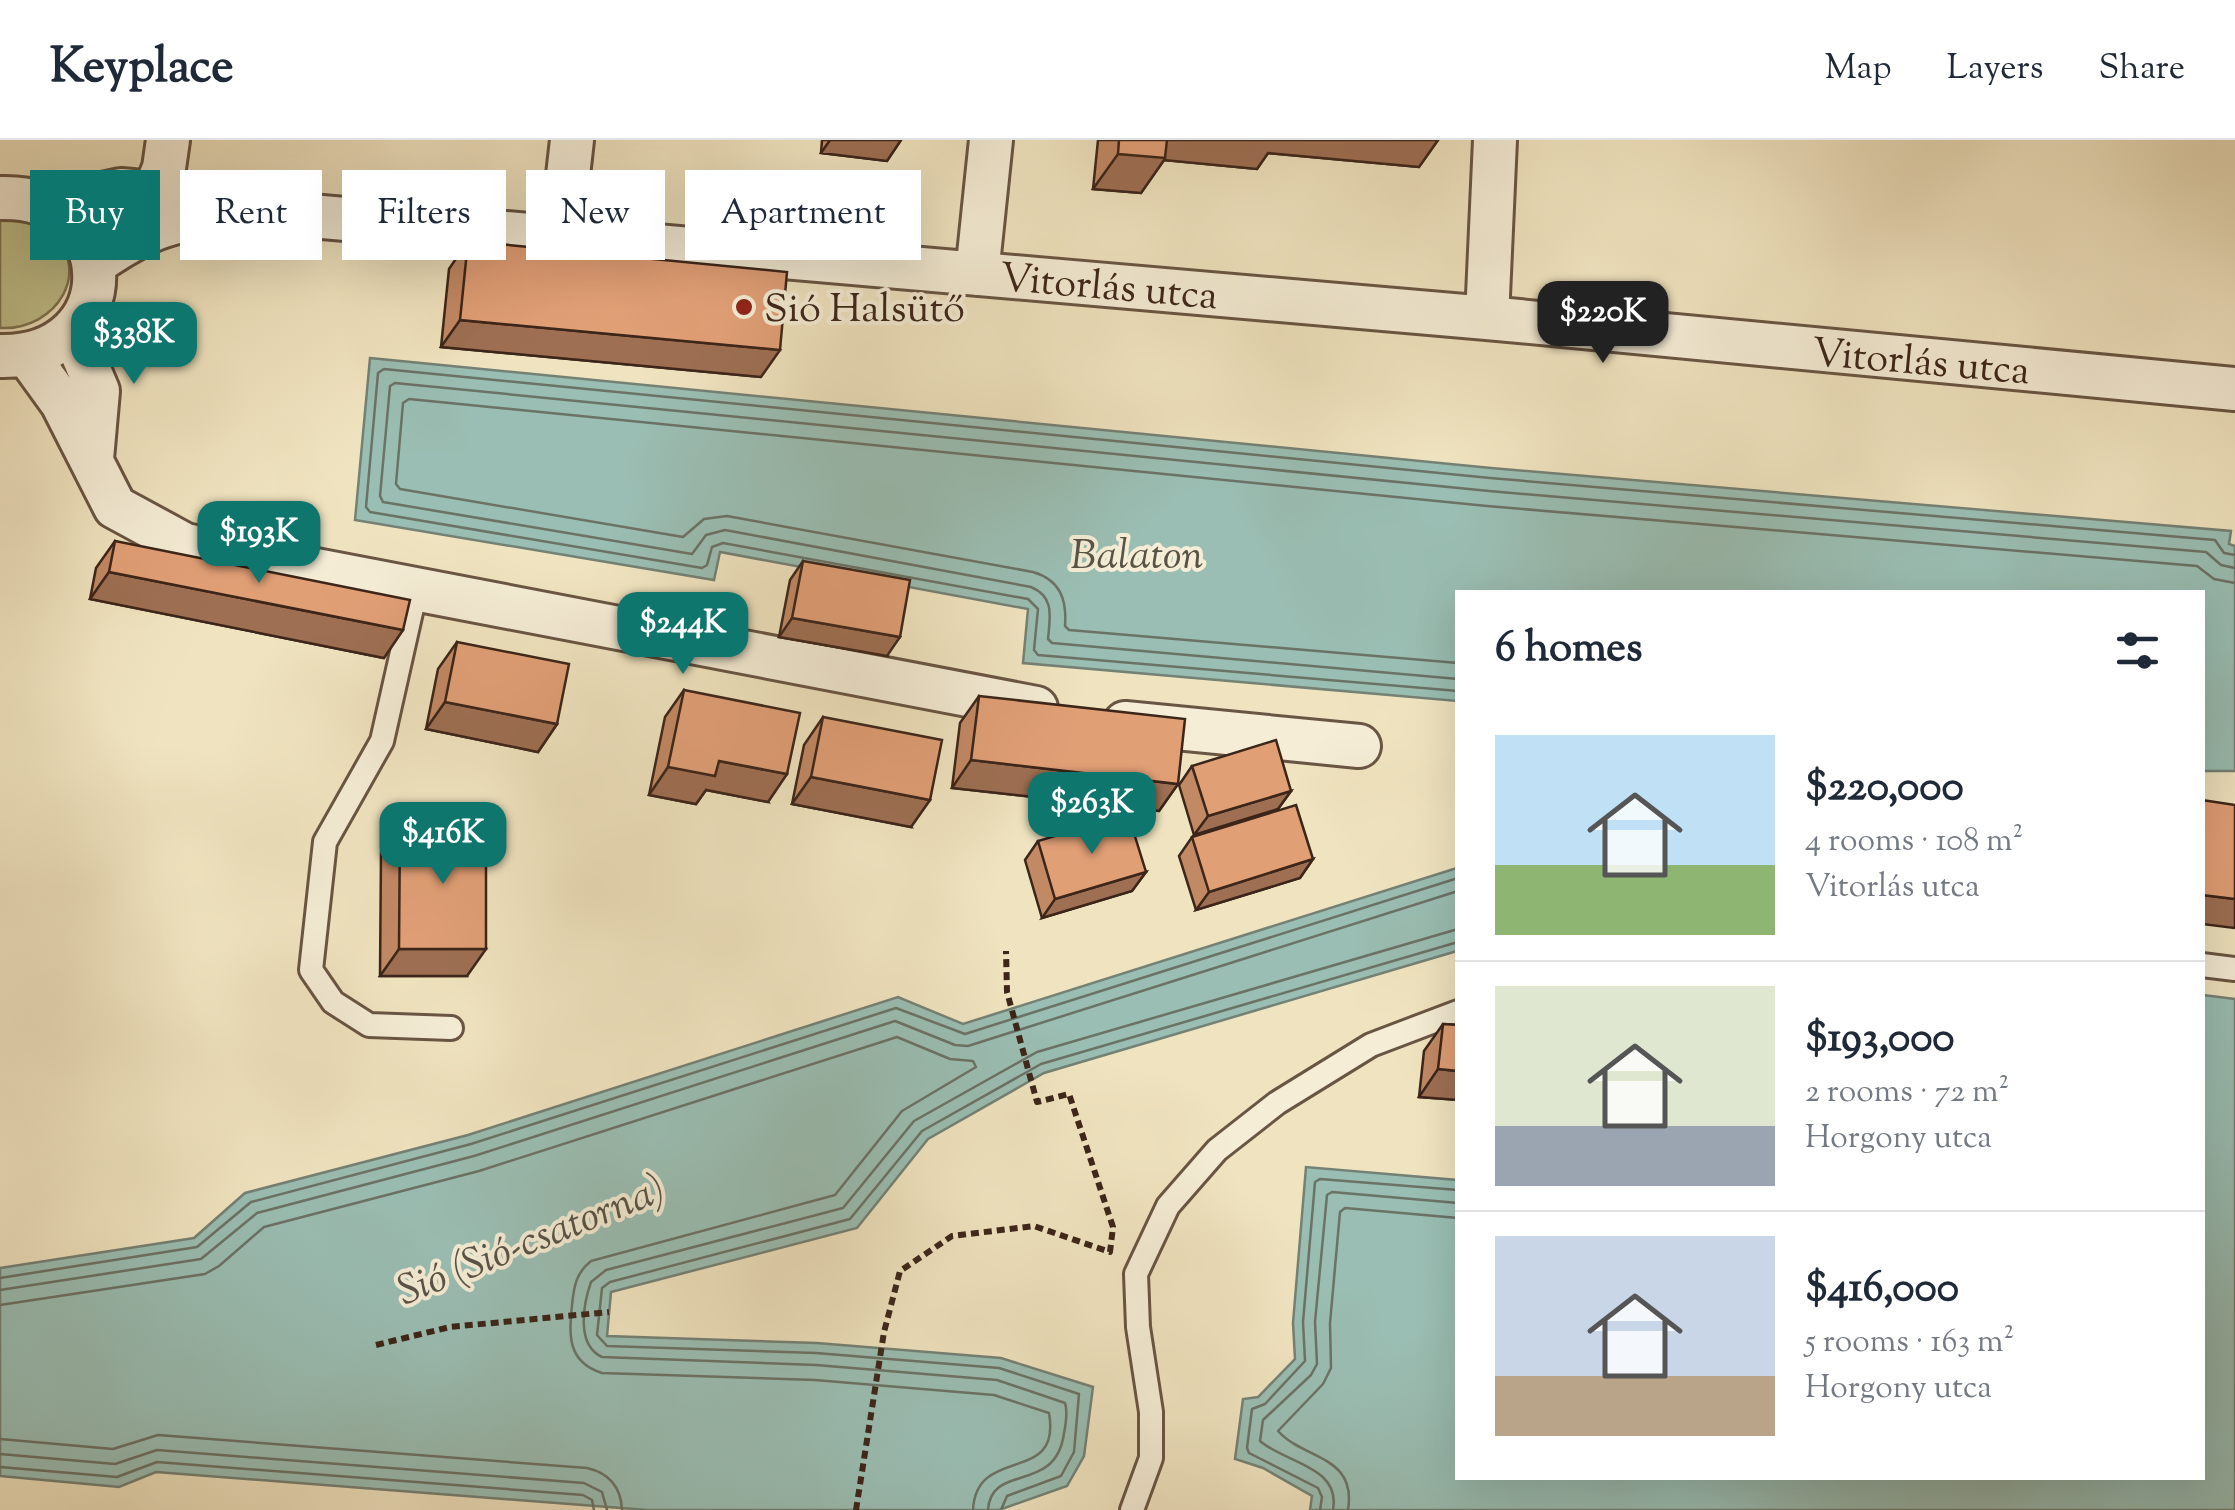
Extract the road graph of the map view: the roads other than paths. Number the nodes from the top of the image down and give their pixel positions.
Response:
1 (168, 140) edge
2 (572, 140) edge
3 (991, 140) edge
4 (1495, 140) edge
5 (569, 170) edge
6 (160, 178) edge
7 (0, 198) edge
8 (30, 198) edge
9 (322, 218) edge
10 (180, 219) edge
11 (526, 234) edge
12 (665, 246) edge
13 (93, 260) edge
14 (94, 264) junction
15 (976, 274) junction
16 (1487, 318) junction
17 (73, 332) junction
18 (7, 356) edge
19 (2235, 389) edge
20 (92, 459) junction
21 (416, 590) junction
22 (1359, 746) dead end
23 (2205, 965) edge
24 (2235, 969) edge
25 (1455, 1013) edge
26 (451, 1028) dead end
27 (1132, 1510) edge

1 - 6 street
2 - 5 street
3 - 15 street
4 - 16 street
7 - 8 street, Vitorlás utca
9 - 11 street, Vitorlás utca
10 - 14 street, Vitorlás utca
12 - 15 street, Vitorlás utca
13 - 14 street
14 - 17 street
15 - 16 street, Vitorlás utca
16 - 19 street, Vitorlás utca
17 - 18 street
17 - 20 street
18 - 20 street
20 - 21 street
21 - 22 street
21 - 26 lane
23 - 24 lane
25 - 27 lane

